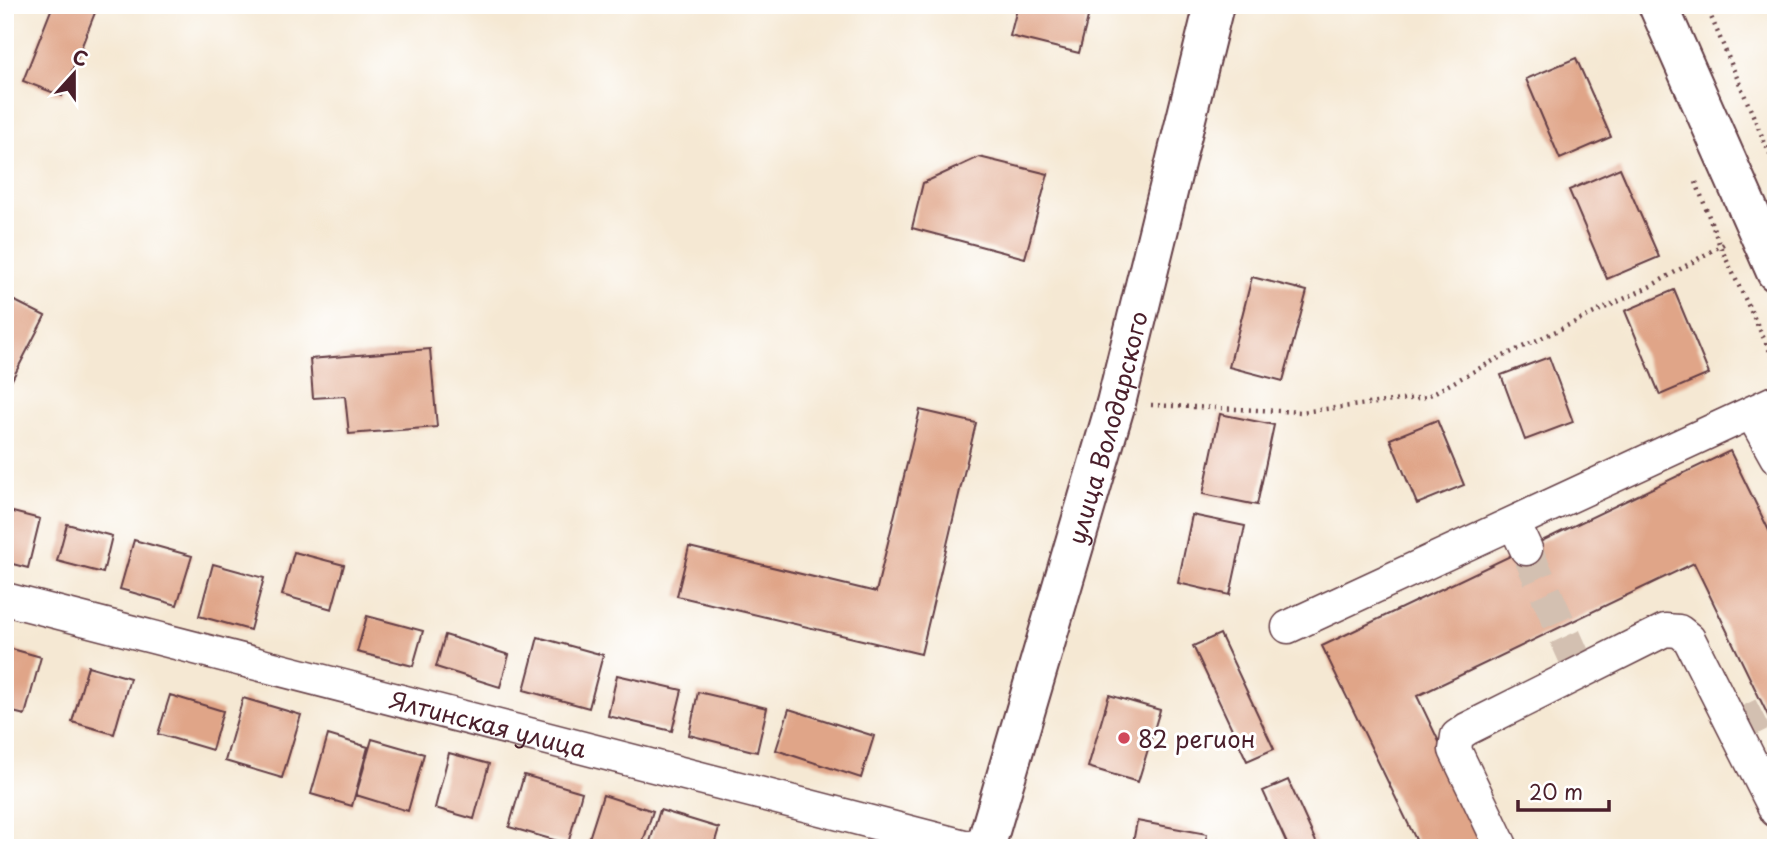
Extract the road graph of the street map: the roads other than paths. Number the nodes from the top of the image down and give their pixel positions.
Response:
1 (1214, 5) edge
2 (1658, 5) edge
3 (1776, 272) edge
4 (1764, 407) edge
5 (1776, 457) edge
6 (5, 599) edge
7 (1288, 627) dead end
8 (1776, 811) edge
9 (972, 848) edge
10 (985, 848) edge
11 (1502, 848) edge

1 - 10 main road, улица Володарского
2 - 3 main road
4 - 5 street
4 - 7 street
6 - 9 street, Ялтинская улица
8 - 11 street

